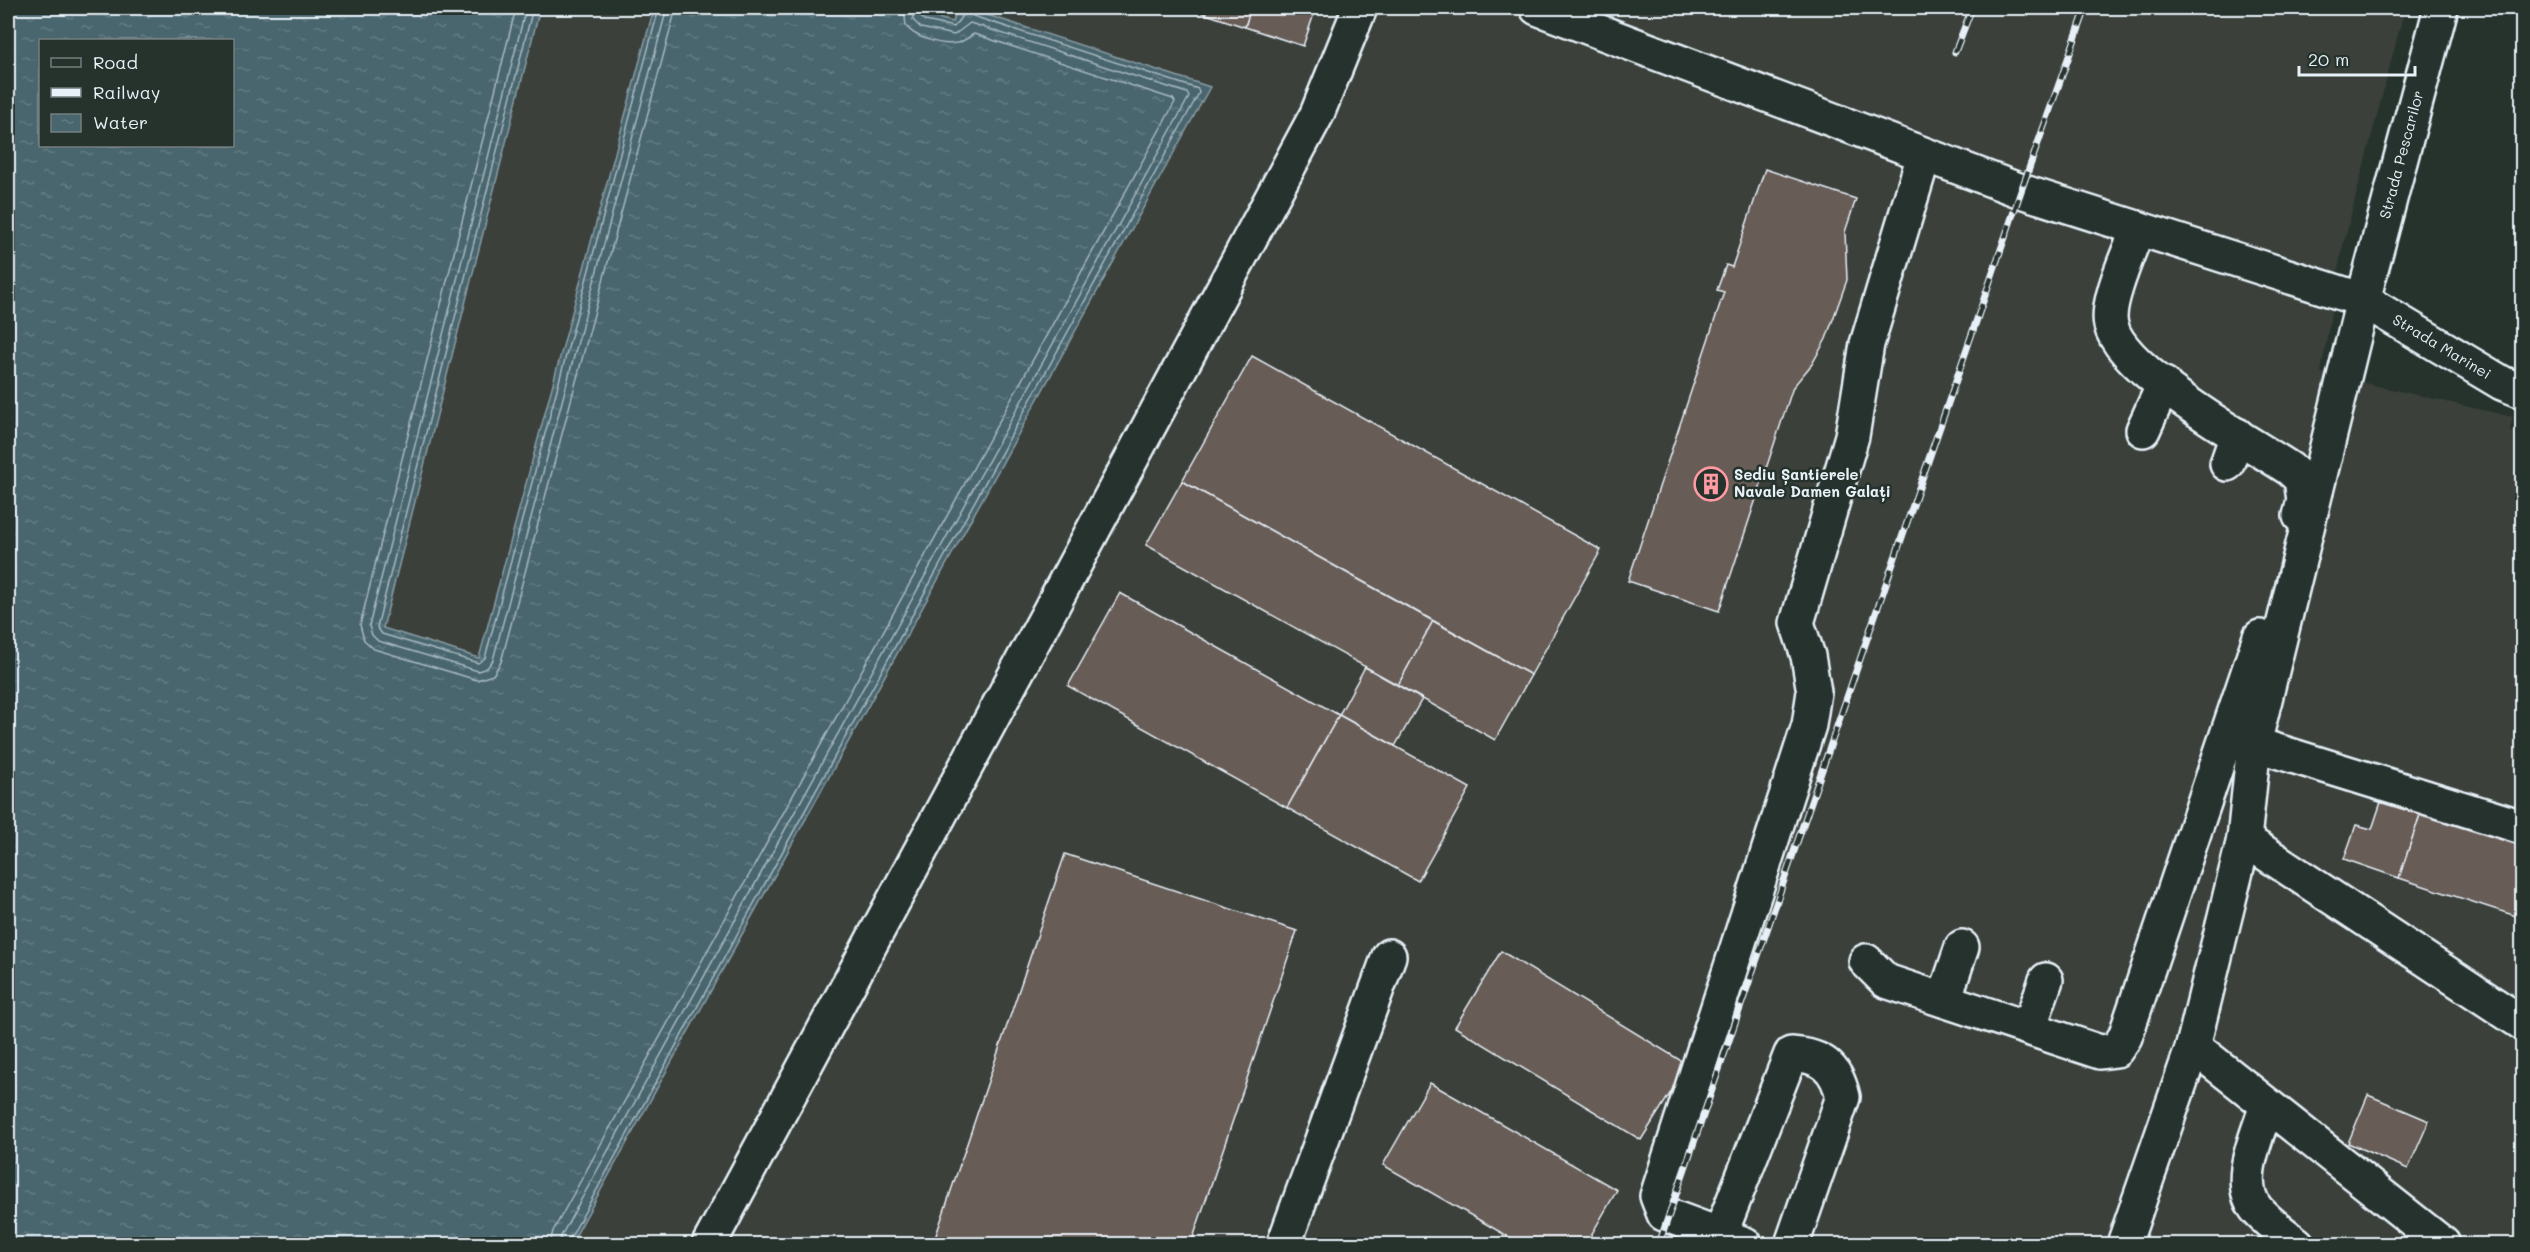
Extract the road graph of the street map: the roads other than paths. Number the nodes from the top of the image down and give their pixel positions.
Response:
1 (1360, 8) edge
2 (1537, 8) edge
3 (2441, 8) edge
4 (1924, 155) junction
5 (2138, 228) junction
6 (2363, 300) junction
7 (2164, 384) junction
8 (2523, 391) edge
9 (2143, 430) dead end
10 (2254, 744) junction
11 (2523, 827) edge
12 (2244, 839) junction
13 (1962, 947) dead end
14 (1389, 956) dead end
15 (1866, 961) dead end
16 (2046, 980) dead end
17 (1944, 1000) junction
18 (2523, 1023) edge
19 (2029, 1028) junction
20 (2193, 1046) junction
21 (2268, 1105) junction
22 (1732, 1240) edge
23 (709, 1245) edge
24 (1284, 1245) edge
25 (1792, 1245) edge
26 (2124, 1245) edge
27 (2297, 1245) edge
28 (2443, 1245) edge

1 - 23 street
2 - 4 street, Strada Marinei
3 - 6 street, Strada Pescarilor
4 - 5 street, Strada Marinei
4 - 22 street
5 - 6 street, Strada Marinei
5 - 7 street
6 - 8 street, Strada Marinei
6 - 10 street, Strada Pescarilor
7 - 9 street
7 - 19 street
10 - 11 street
10 - 12 street, Strada Pescarilor
12 - 18 street
12 - 20 street, Strada Pescarilor
13 - 17 street
14 - 24 street
15 - 17 street
16 - 19 street
17 - 19 street
20 - 21 street
20 - 26 street, Strada Pescarilor
21 - 27 street
21 - 28 street
22 - 25 street

